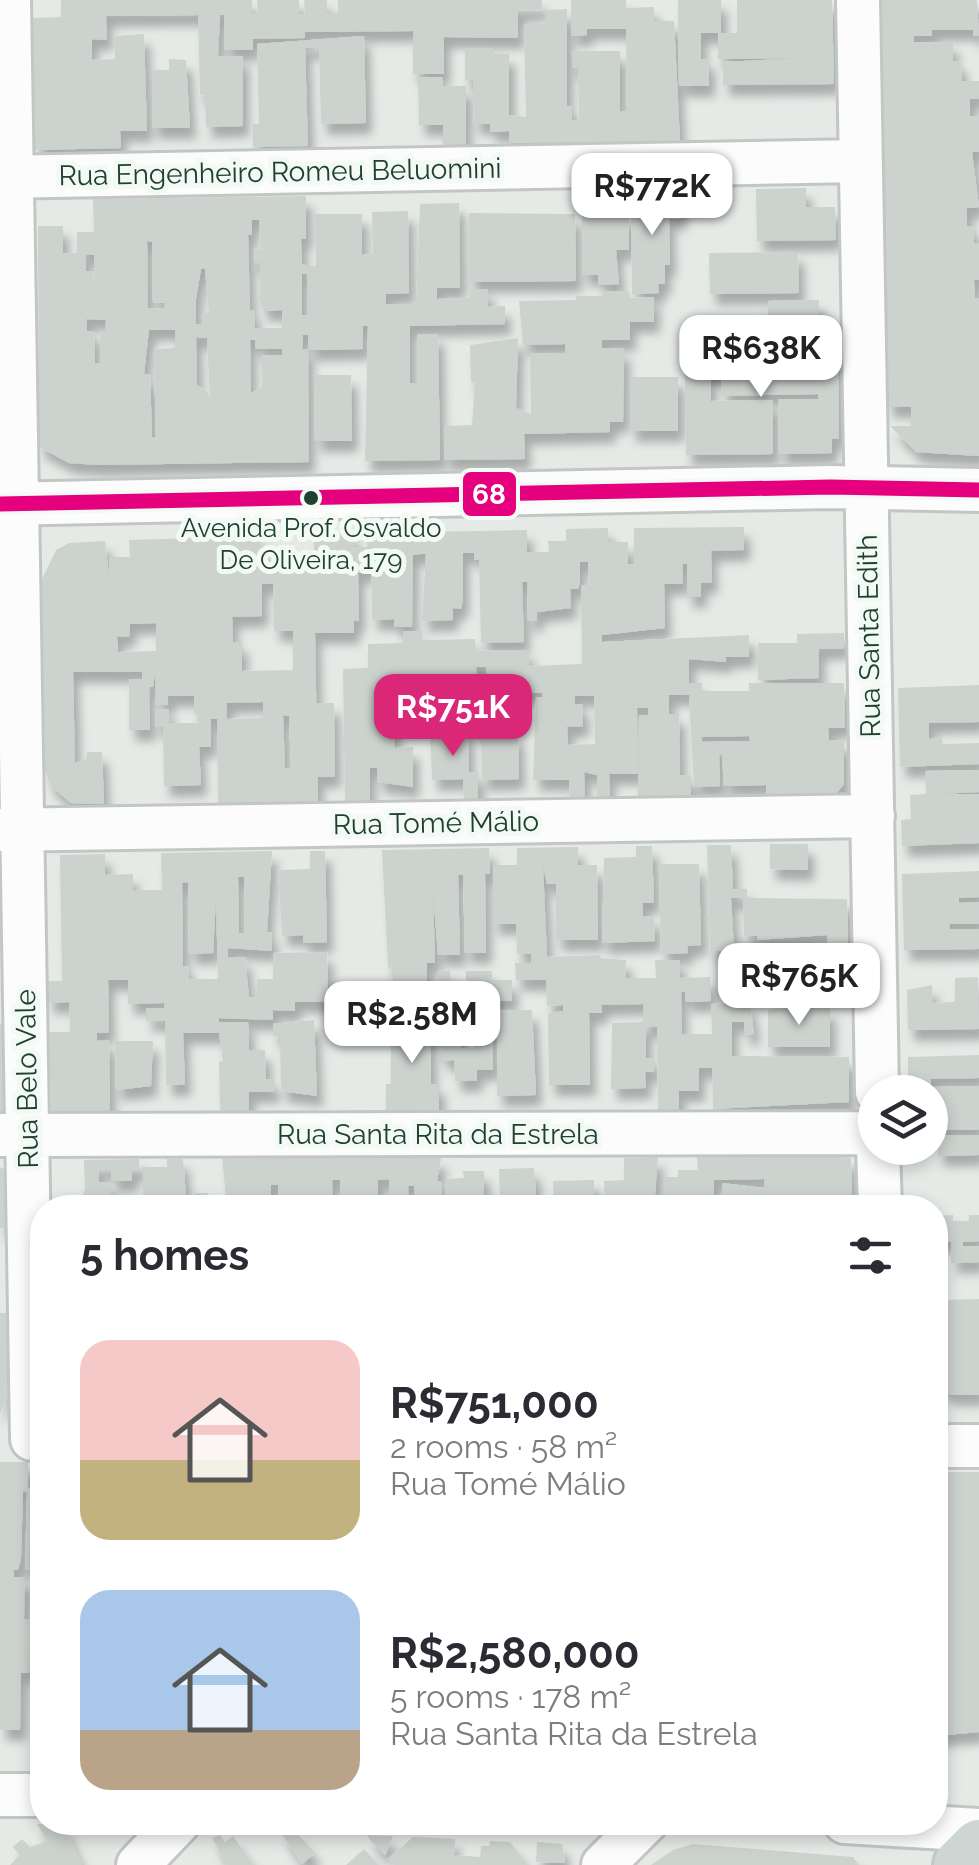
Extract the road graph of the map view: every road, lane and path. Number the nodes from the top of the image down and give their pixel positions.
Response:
1 (9, 0) edge
2 (858, 0) edge
3 (860, 161) junction
4 (6, 177) edge
5 (867, 489) junction
6 (979, 490) edge
7 (9, 504) edge
8 (873, 816) junction
9 (12, 829) edge
10 (877, 1075) edge
11 (858, 1132) edge
12 (14, 1135) edge
13 (879, 1165) edge
14 (880, 1195) edge
15 (25, 1439) edge
16 (948, 1446) edge
17 (979, 1446) edge
18 (0, 1795) edge
19 (30, 1795) edge
20 (948, 1828) edge
21 (979, 1830) edge
22 (167, 1835) edge
23 (633, 1835) edge
24 (979, 1846) edge
25 (138, 1865) edge
26 (602, 1865) edge
27 (960, 1865) edge

1 - 4 street, Rua Belo Vale
2 - 3 street, Rua Santa Edith
3 - 4 street, Rua Engenheiro Romeu Beluomini
3 - 5 street, Rua Santa Edith
4 - 7 street, Rua Belo Vale
5 - 6 street
5 - 7 street
5 - 8 street, Rua Santa Edith
7 - 9 street, Rua Belo Vale
8 - 9 street, Rua Tomé Málio
8 - 10 street, Rua Santa Edith
9 - 12 street, Rua Belo Vale
11 - 12 street, Rua Santa Rita da Estrela
12 - 15 street, Rua Belo Vale
13 - 14 street
16 - 17 street
18 - 19 street
20 - 21 street
22 - 25 street
23 - 26 street
24 - 27 main road

